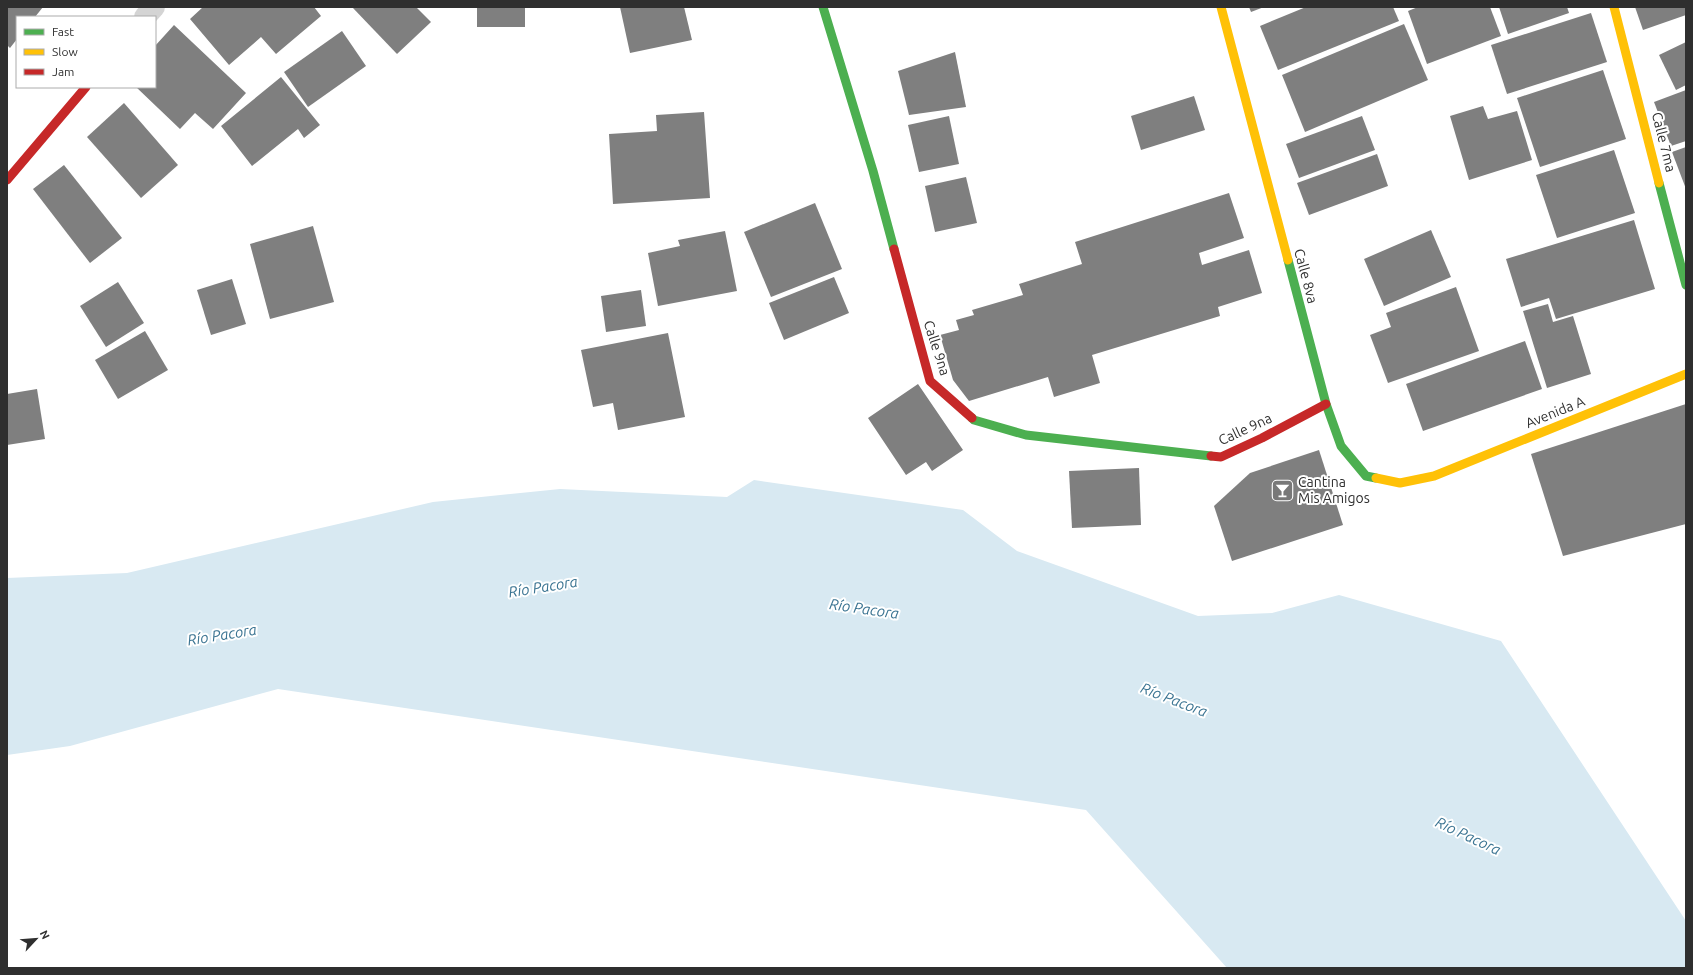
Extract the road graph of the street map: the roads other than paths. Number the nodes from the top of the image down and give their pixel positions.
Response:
1 (154, 7) edge
2 (823, 7) edge
3 (1221, 7) edge
4 (1614, 7) edge
5 (146, 16) edge
6 (85, 88) edge
7 (7, 180) edge
8 (1686, 285) edge
9 (1686, 374) edge
10 (1326, 404) junction
11 (1434, 476) joint

1 - 5 street
2 - 10 street, Calle 9na
3 - 10 street, Calle 8va
4 - 8 street, Calle 7ma
6 - 7 street
9 - 11 street, Avenida A
10 - 11 street, Calle 8va

